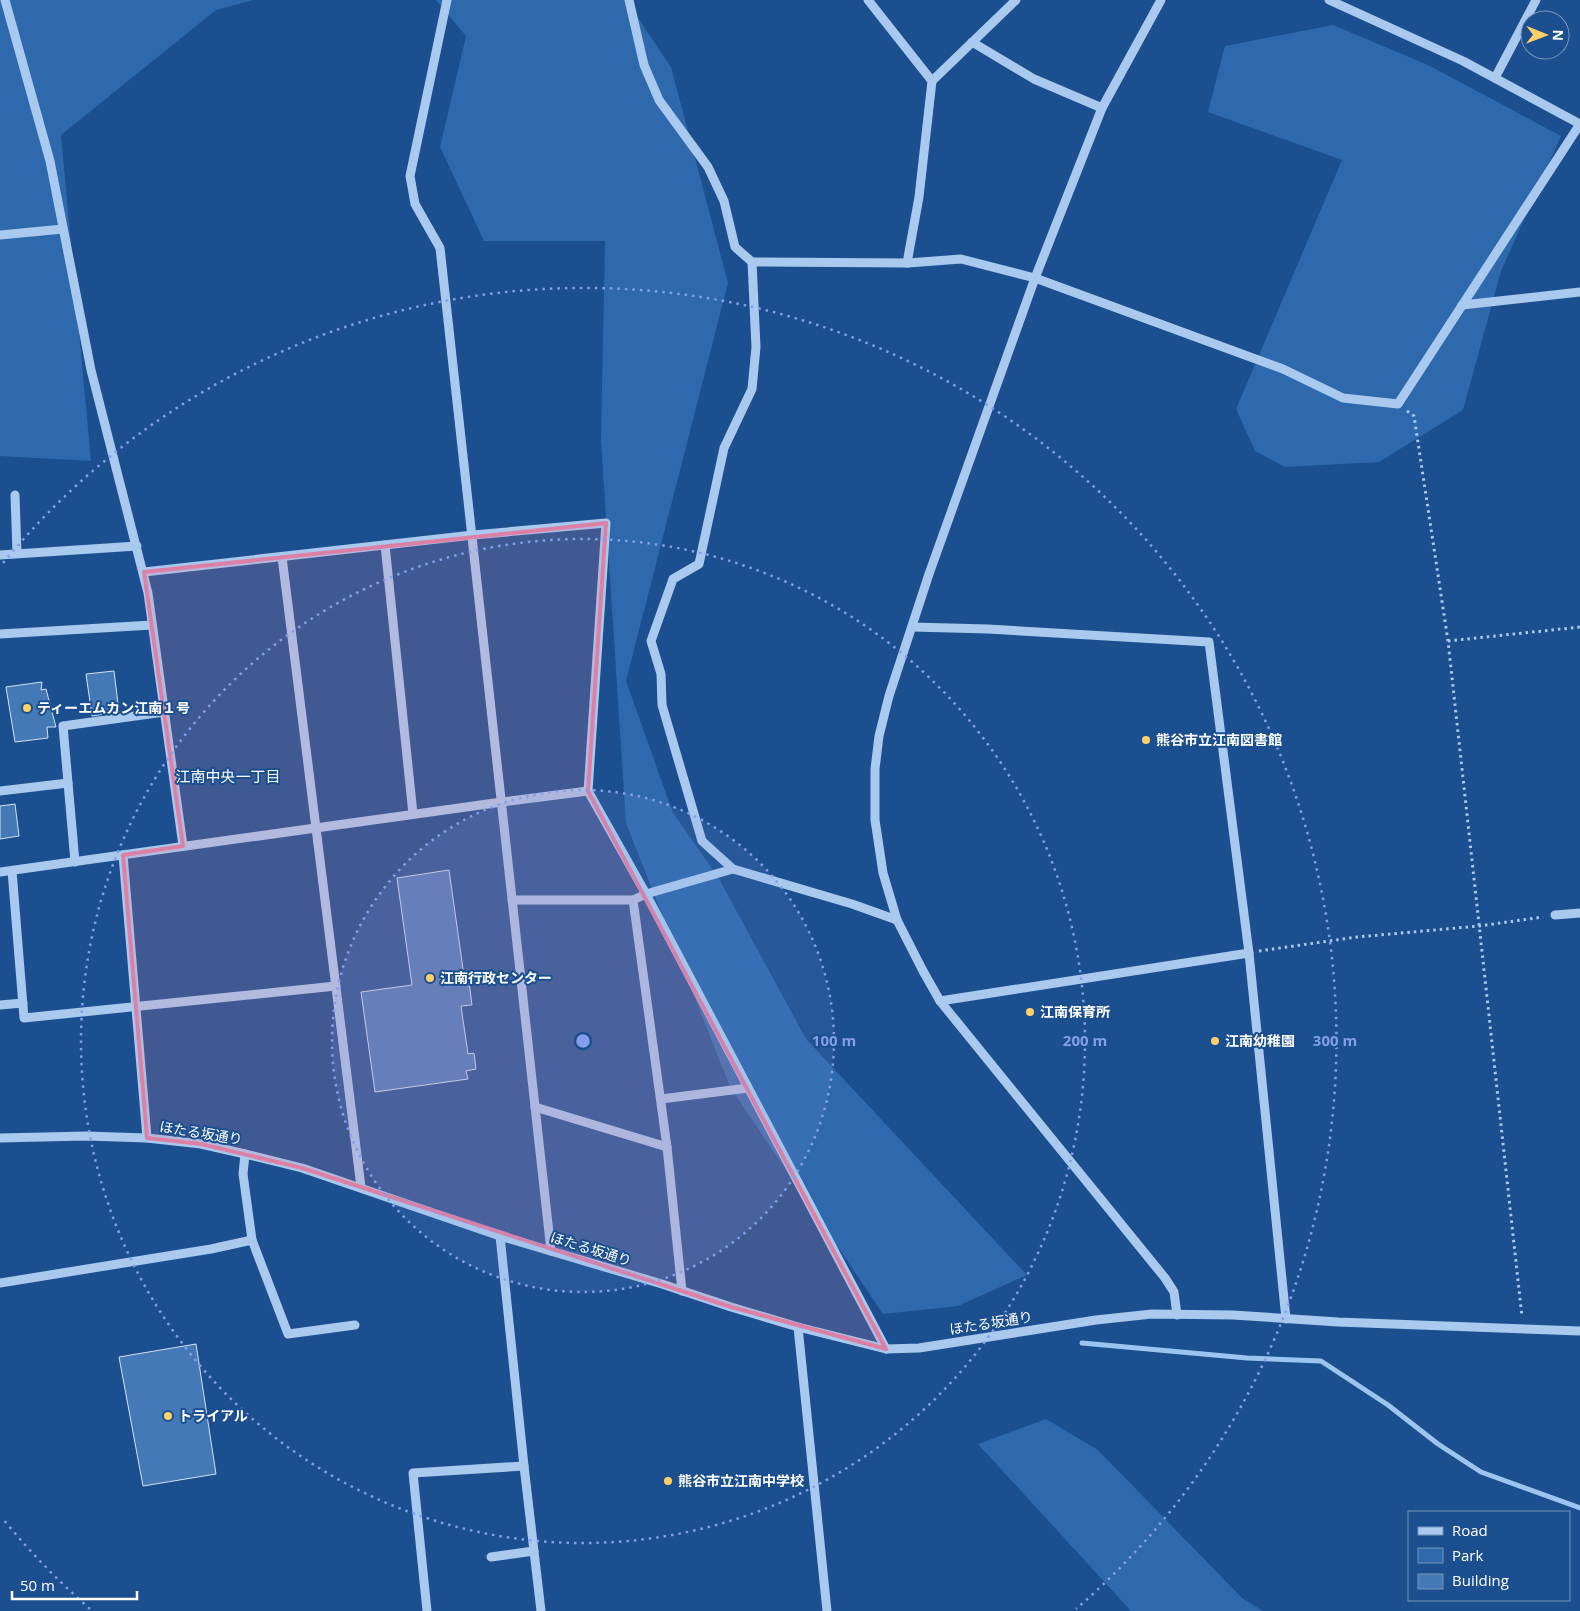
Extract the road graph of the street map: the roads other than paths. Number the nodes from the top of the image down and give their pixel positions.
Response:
1 (5, 0) edge
2 (447, 0) edge
3 (629, 0) edge
4 (868, 0) edge
5 (1016, 0) edge
6 (1161, 0) edge
7 (1329, 0) edge
8 (1536, 0) edge
9 (1342, 3) edge
10 (972, 42) junction
11 (1495, 78) junction
12 (932, 82) junction
13 (1102, 108) junction
14 (1580, 124) edge
15 (63, 229) junction
16 (0, 235) edge
17 (752, 262) junction
18 (908, 263) junction
19 (1035, 278) junction
20 (1580, 292) edge
21 (1462, 305) junction
22 (15, 495) dead end
23 (472, 535) junction
24 (385, 545) junction
25 (137, 546) junction
26 (17, 553) junction
27 (0, 554) edge
28 (282, 557) junction
29 (144, 572) junction
30 (152, 625) junction
31 (912, 627) junction
32 (0, 634) edge
33 (164, 712) junction
34 (68, 783) junction
35 (0, 791) edge
36 (588, 791) junction
37 (502, 802) junction
38 (413, 814) junction
39 (316, 828) junction
40 (184, 846) junction
41 (123, 855) junction
42 (75, 862) junction
43 (733, 869) junction
44 (12, 871) junction
45 (0, 872) edge
46 (646, 894) junction
47 (512, 900) junction
48 (633, 900) junction
49 (1580, 913) edge
50 (1555, 915) road end
51 (897, 920) junction
52 (1249, 953) junction
53 (336, 986) junction
54 (940, 1001) junction
55 (23, 1003) junction
56 (0, 1005) edge
57 (135, 1006) junction
58 (748, 1088) junction
59 (661, 1099) junction
60 (535, 1107) junction
61 (0, 1138) edge
62 (147, 1138) junction
63 (667, 1146) junction
64 (245, 1154) junction
65 (361, 1187) junction
66 (500, 1236) junction
67 (252, 1240) junction
68 (550, 1251) junction
69 (0, 1283) edge
70 (682, 1291) junction
71 (1177, 1315) junction
72 (1286, 1319) junction
73 (355, 1325) dead end
74 (798, 1327) junction
75 (1580, 1332) edge
76 (886, 1349) junction
77 (524, 1466) junction
78 (534, 1551) junction
79 (491, 1557) dead end
80 (427, 1611) edge
81 (541, 1611) edge
82 (827, 1611) edge

1 - 15 street
2 - 23 street
3 - 17 street
4 - 12 street
5 - 10 street
6 - 13 street
7 - 9 street
8 - 11 street
9 - 11 street
10 - 12 street
10 - 13 street
11 - 14 street
12 - 18 street
13 - 19 street
14 - 21 street
15 - 16 street
15 - 25 street
17 - 18 street
17 - 43 street
18 - 19 street
19 - 21 street
19 - 31 street
20 - 21 street
22 - 26 street
23 - 24 street
23 - 36 street
23 - 37 street
24 - 28 street
24 - 38 street
25 - 26 street
25 - 29 street
26 - 27 street
28 - 29 street
28 - 39 street
29 - 30 street
30 - 32 street
30 - 33 street
31 - 51 street
31 - 52 street
33 - 34 street
33 - 40 street
34 - 35 street
34 - 42 street
36 - 37 street
36 - 46 street
37 - 38 street
37 - 47 street
38 - 39 street
39 - 40 street
39 - 53 street
40 - 41 street
41 - 42 street
41 - 57 street
42 - 44 street
43 - 46 street
43 - 51 street
44 - 45 street
44 - 55 street
46 - 48 street
46 - 58 street
47 - 48 street
47 - 60 street
48 - 59 street
49 - 50 street
51 - 54 street
52 - 54 street
52 - 72 street
53 - 57 street
53 - 65 street
54 - 71 street
55 - 56 street
55 - 57 street
57 - 62 street
58 - 59 street
58 - 76 street
59 - 63 street
60 - 63 street
60 - 68 street
61 - 62 street, ほたる坂通り
62 - 64 street, ほたる坂通り
63 - 70 street
64 - 65 street, ほたる坂通り
64 - 67 street
65 - 66 street, ほたる坂通り
66 - 68 street, ほたる坂通り
66 - 77 street
67 - 69 street
67 - 73 street
68 - 70 street, ほたる坂通り
70 - 74 street, ほたる坂通り
71 - 72 street, ほたる坂通り
71 - 76 street, ほたる坂通り
72 - 75 street, ほたる坂通り
74 - 76 street, ほたる坂通り
74 - 82 street
77 - 78 street
77 - 80 street
78 - 79 street
78 - 81 street

